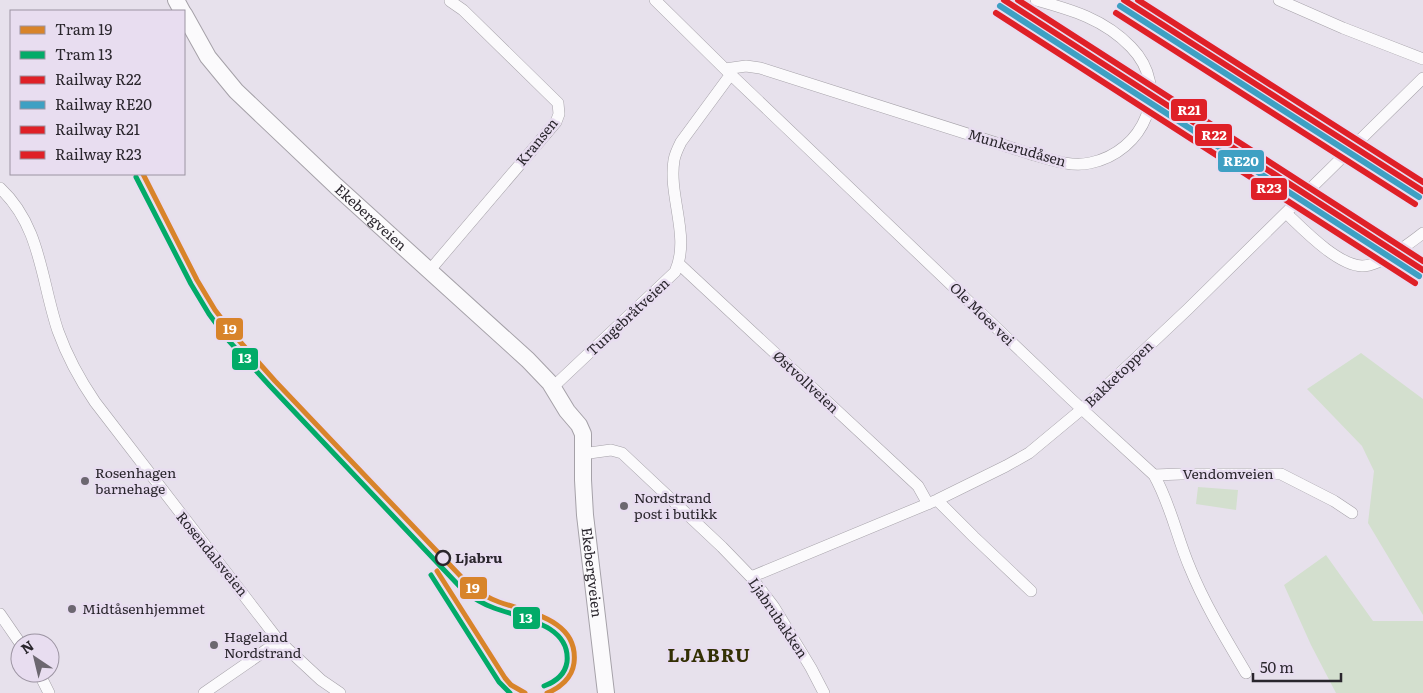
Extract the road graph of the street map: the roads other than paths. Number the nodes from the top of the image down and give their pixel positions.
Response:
1 (655, 0) edge
2 (1036, 0) edge
3 (1278, 0) edge
4 (450, 1) dead end
5 (185, 16) edge
6 (1423, 59) edge
7 (728, 72) junction
8 (1423, 78) edge
9 (0, 188) edge
10 (1286, 212) junction
11 (1423, 233) edge
12 (679, 264) junction
13 (430, 270) junction
14 (553, 387) junction
15 (1082, 409) junction
16 (582, 454) junction
17 (1154, 476) junction
18 (933, 502) junction
19 (1352, 513) dead end
20 (751, 577) junction
21 (1031, 590) dead end
22 (0, 614) edge
23 (13, 633) edge
24 (279, 641) junction
25 (1246, 673) dead end
26 (204, 693) edge
27 (340, 693) edge
28 (606, 693) edge
29 (824, 693) edge

1 - 7 street, Ole Moes vei
2 - 7 street, Munkerudåsen
3 - 6 street
4 - 13 street, Kransen
5 - 13 main road, Ekebergveien
7 - 12 street
7 - 15 street, Ole Moes vei
8 - 10 street, Bakketoppen
9 - 24 street, Rosendalsveien
10 - 11 street
10 - 15 street, Bakketoppen
12 - 14 street, Tungebråtveien
12 - 18 street, Østvollveien
13 - 14 main road, Ekebergveien
14 - 16 main road, Ekebergveien
15 - 17 street, Ole Moes vei
15 - 18 street, Bakketoppen
16 - 20 street, Ljabrubakken
16 - 28 main road, Ekebergveien
17 - 19 street, Vendomveien
17 - 25 street, Ole Moes vei
18 - 20 street, Bakketoppen
18 - 21 street, Østvollveien
20 - 29 street, Ljabrubakken
22 - 23 street
24 - 26 street
24 - 27 street, Rosendalsveien

